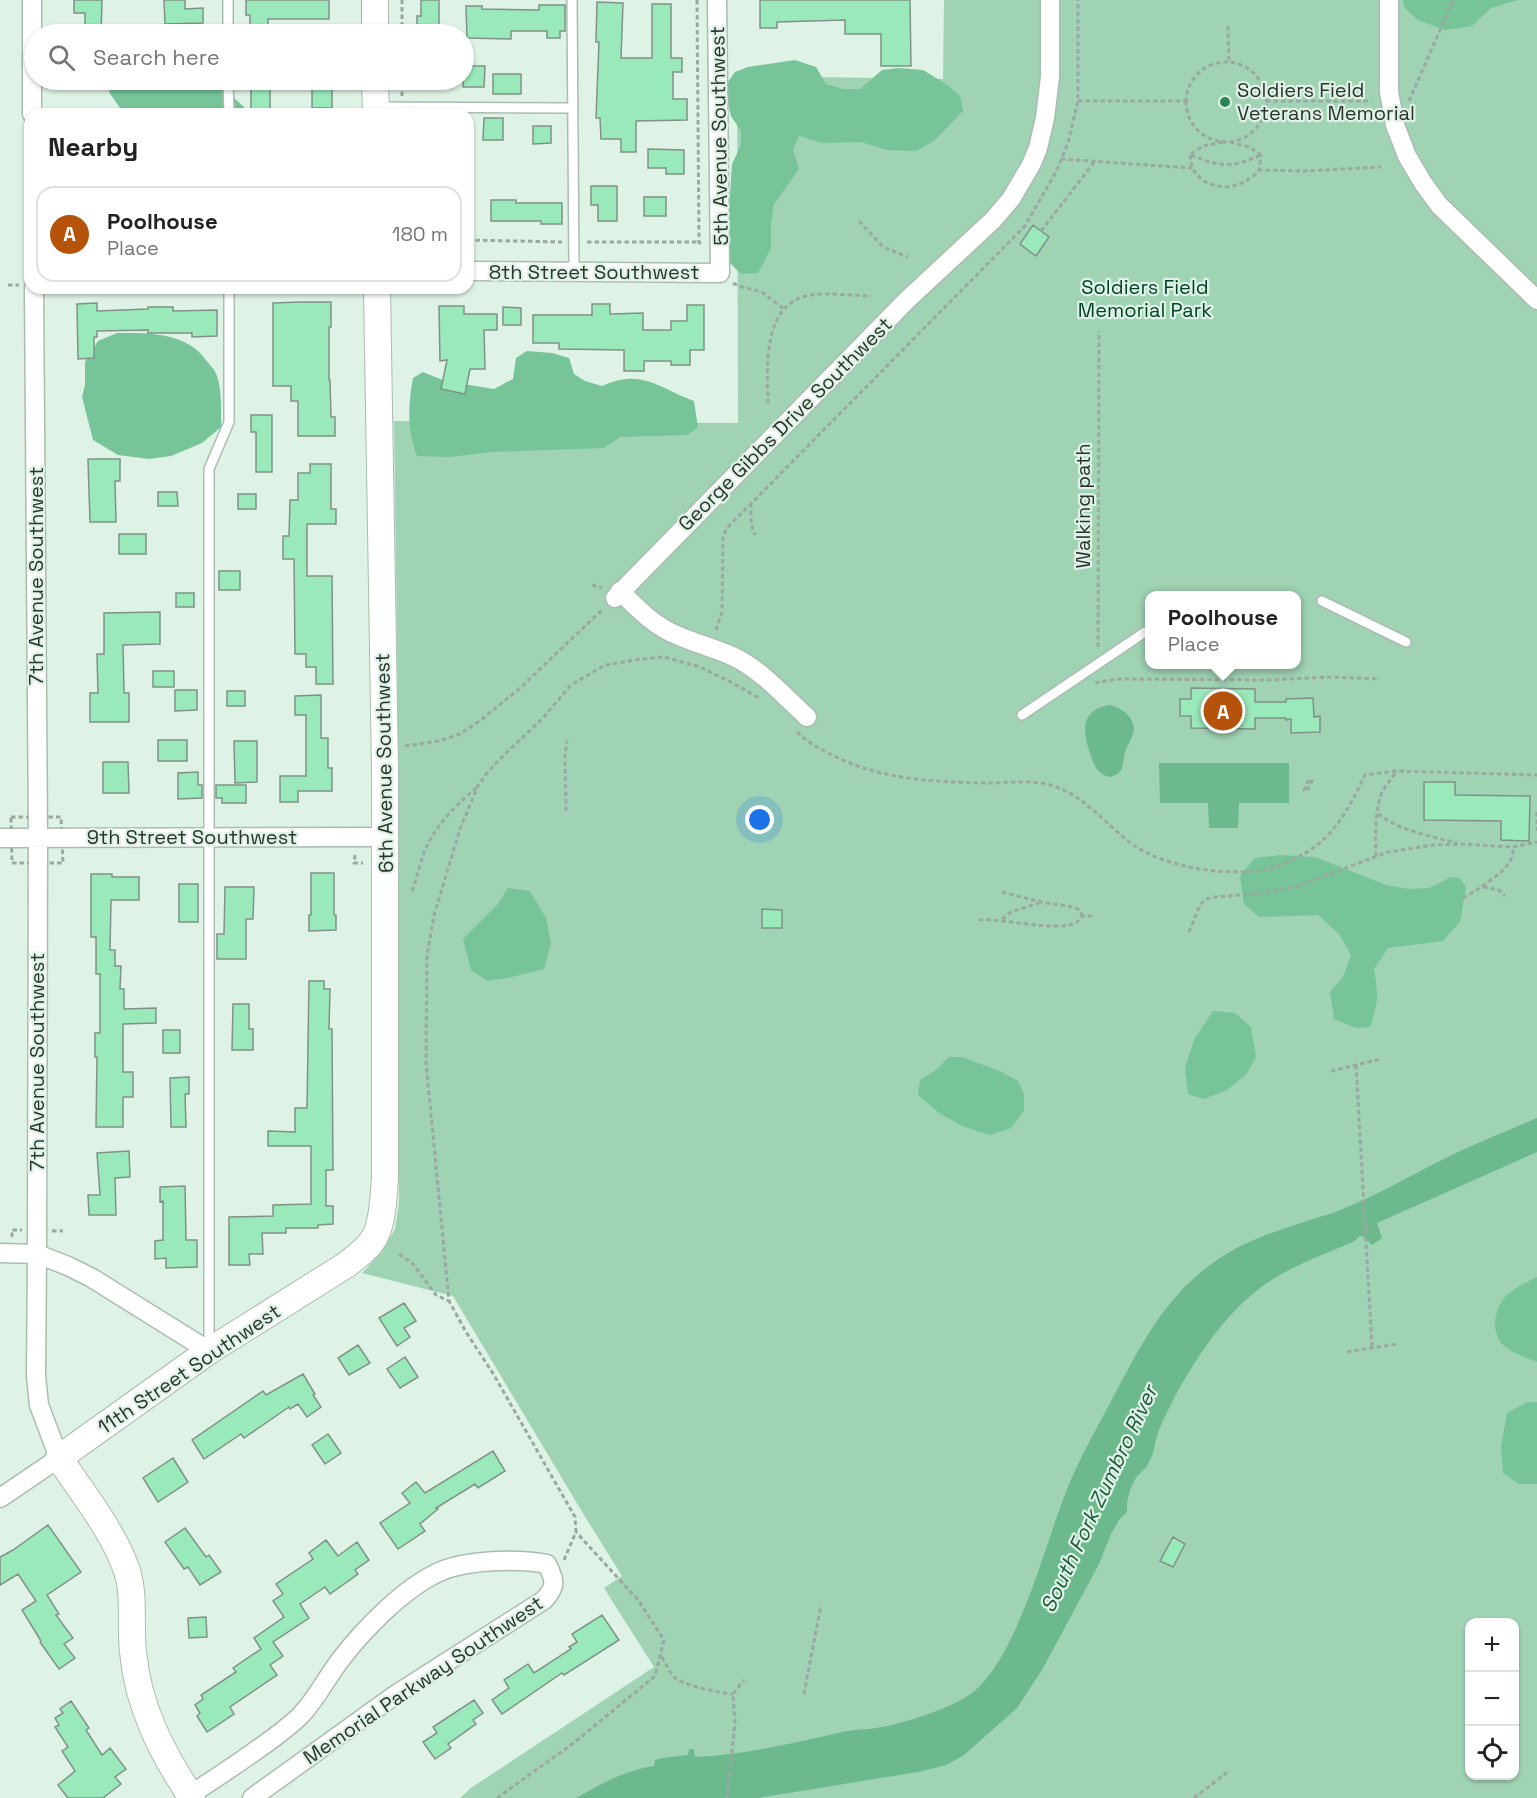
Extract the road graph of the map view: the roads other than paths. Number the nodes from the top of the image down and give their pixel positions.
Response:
1 (32, 0) edge
2 (228, 0) edge
3 (375, 0) edge
4 (572, 0) edge
5 (717, 0) edge
6 (1050, 0) edge
7 (1389, 0) edge
8 (32, 24) edge
9 (228, 24) edge
10 (375, 24) edge
11 (32, 90) edge
12 (228, 90) edge
13 (375, 90) edge
14 (32, 108) edge
15 (228, 108) edge
16 (376, 108) edge
17 (573, 108) junction
18 (474, 109) edge
19 (474, 271) edge
20 (574, 272) junction
21 (720, 273) joint
22 (34, 294) edge
23 (229, 294) edge
24 (360, 294) edge
25 (1537, 300) edge
26 (1322, 601) dead end
27 (1144, 632) dead end
28 (1406, 642) dead end
29 (1022, 715) dead end
30 (807, 717) dead end
31 (38, 837) junction
32 (209, 837) junction
33 (385, 837) junction
34 (0, 838) edge
35 (375, 1237) joint
36 (0, 1253) edge
37 (38, 1254) junction
38 (209, 1351) junction
39 (59, 1458) junction
40 (0, 1498) edge
41 (189, 1797) edge
42 (252, 1798) edge

1 - 8 street
2 - 9 lane
3 - 10 street
4 - 17 lane
5 - 21 street, 5th Avenue Southwest
6 - 30 street, George Gibbs Drive Southwest
7 - 25 street
11 - 14 street
12 - 15 lane
13 - 16 street
17 - 18 lane
17 - 20 lane
19 - 20 street, 8th Street Southwest
20 - 21 street, 8th Street Southwest
22 - 31 street, 7th Avenue Southwest
23 - 32 lane
24 - 33 street, 6th Avenue Southwest
26 - 28 lane
27 - 29 lane
31 - 32 street, 9th Street Southwest
31 - 34 street, 9th Street Southwest
31 - 37 street, 7th Avenue Southwest
32 - 33 street, 9th Street Southwest
32 - 38 lane
33 - 35 street, 6th Avenue Southwest
35 - 38 street, 11th Street Southwest
36 - 37 street
37 - 38 street
37 - 39 street, 7th Avenue Southwest
38 - 39 street, 11th Street Southwest
39 - 40 street, 11th Street Southwest
39 - 41 street, 7th Avenue Southwest
41 - 42 street, Memorial Parkway Southwest

